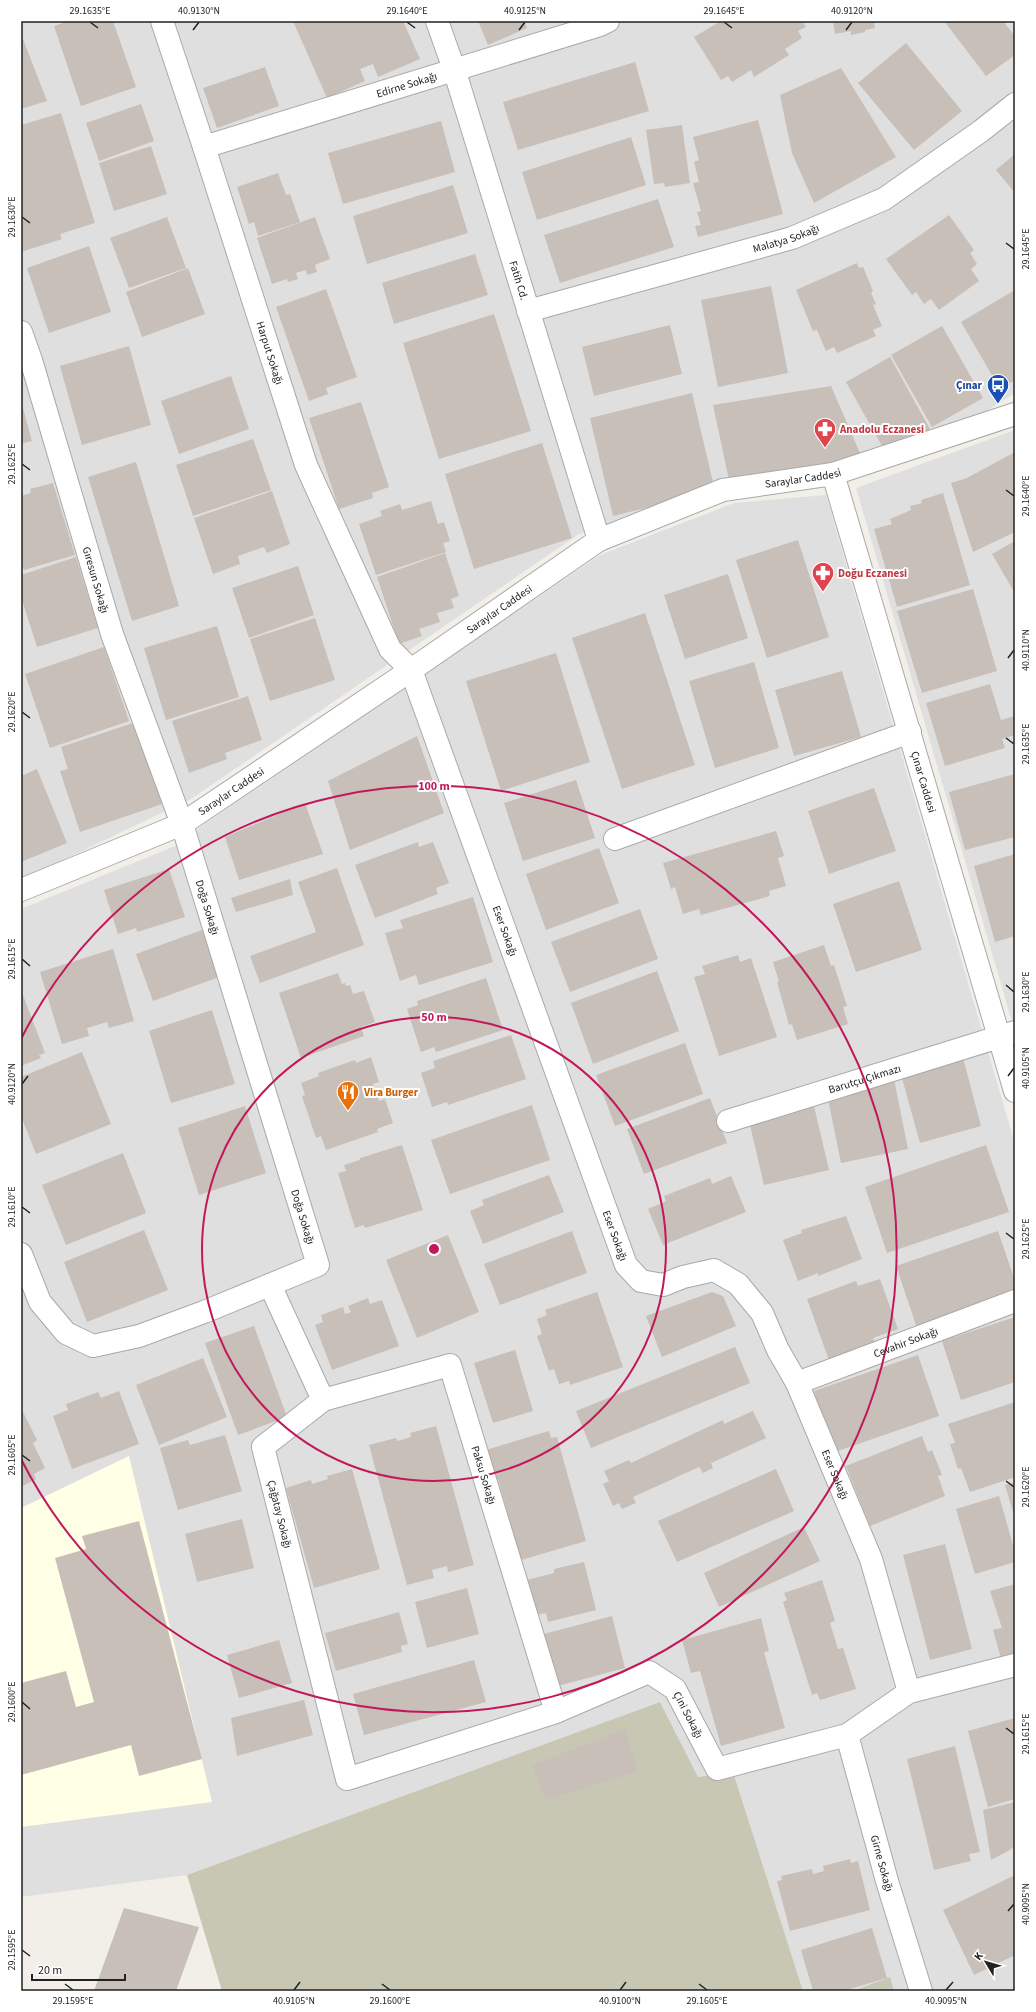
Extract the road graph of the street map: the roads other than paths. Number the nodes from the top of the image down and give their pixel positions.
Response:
1 (162, 21) edge
2 (437, 21) edge
3 (608, 21) edge
4 (454, 69) junction
5 (1015, 104) edge
6 (204, 147) junction
7 (528, 311) junction
8 (21, 332) edge
9 (1013, 420) edge
10 (833, 474) junction
11 (598, 540) junction
12 (411, 670) junction
13 (910, 732) junction
14 (182, 824) junction
15 (615, 839) dead end
16 (21, 890) edge
17 (1008, 1034) edge
18 (1015, 1091) edge
19 (728, 1121) dead end
20 (21, 1254) edge
21 (270, 1285) junction
22 (1015, 1301) edge
23 (797, 1383) junction
24 (323, 1400) junction
25 (1015, 1665) edge
26 (909, 1692) junction
27 (556, 1712) junction
28 (847, 1735) junction
29 (347, 1779) joint
30 (920, 1991) edge

1 - 6 street, Harput Sokağı
2 - 4 street, Fatih Cd.
3 - 4 street, Edirne Sokağı
4 - 6 street, Edirne Sokağı
4 - 7 street, Fatih Cd.
5 - 7 street, Malatya Sokağı
6 - 12 street, Harput Sokağı
7 - 11 street, Fatih Cd.
8 - 14 street, Gıresun Sokağı
9 - 10 street, Saraylar Caddesi
10 - 11 street, Saraylar Caddesi
10 - 13 street, Çınar Caddesi
11 - 12 street, Saraylar Caddesi
12 - 14 street, Saraylar Caddesi
12 - 23 street, Eser Sokağı
13 - 15 street
13 - 17 street, Çınar Caddesi
14 - 16 street, Saraylar Caddesi
14 - 21 street, Doğa Sokağı
17 - 18 street, Çınar Caddesi
17 - 19 street, Barutçu Çıkmazı
20 - 21 street, Doğa Sokağı
21 - 24 street
22 - 23 street, Cevahir Sokağı
23 - 26 street, Eser Sokağı
24 - 27 street, Paksu Sokağı
24 - 29 street, Çağatay Sokağı
25 - 26 street, Çini Sokağı
26 - 28 street, Çini Sokağı
27 - 28 street, Çini Sokağı
27 - 29 street, Çini Sokağı
28 - 30 street, Girne Sokağı

